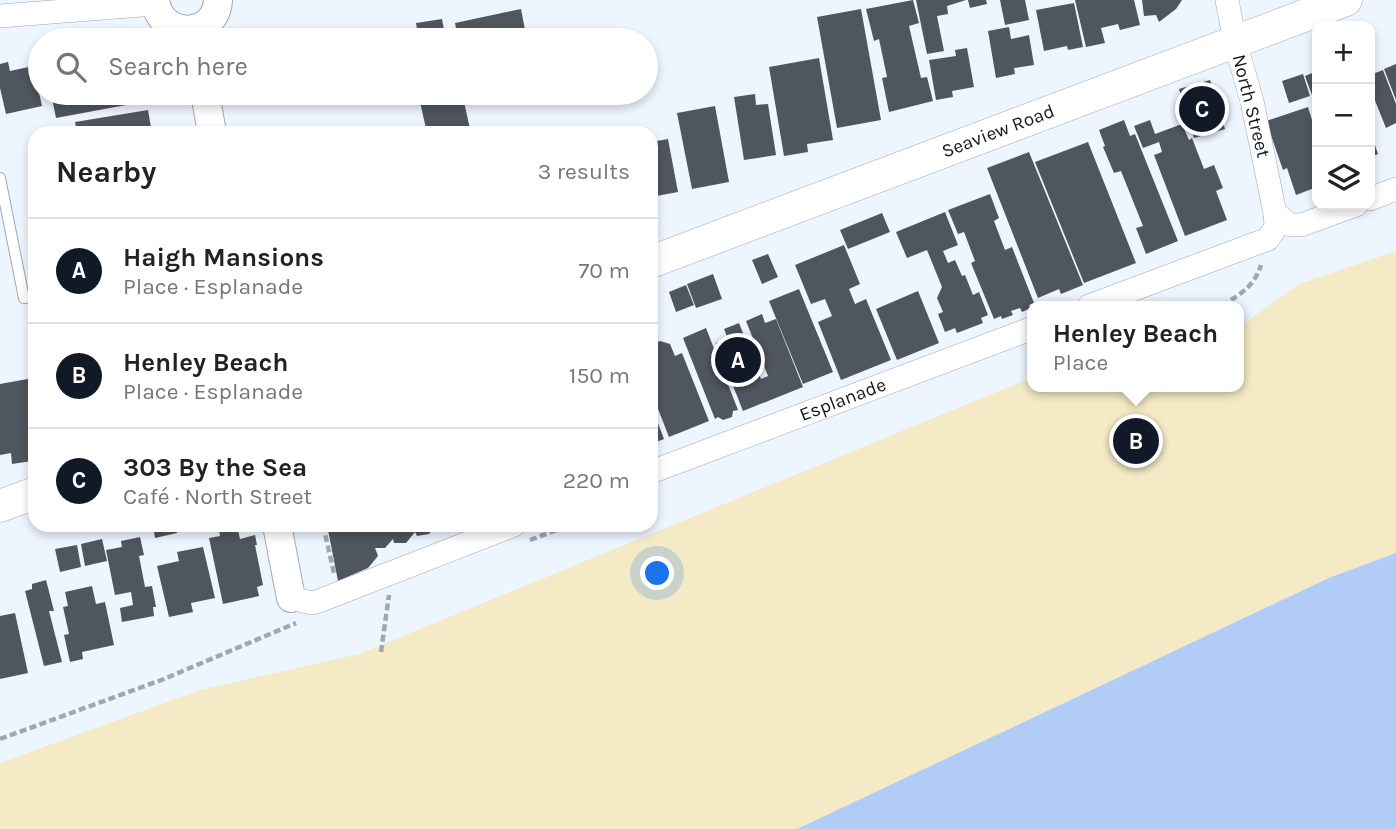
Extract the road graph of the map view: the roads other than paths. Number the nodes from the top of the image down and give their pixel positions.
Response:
1 (218, 0) edge
2 (1227, 0) edge
3 (1346, 0) edge
4 (155, 2) edge
5 (0, 16) edge
6 (176, 28) edge
7 (200, 28) edge
8 (1235, 42) junction
9 (207, 105) edge
10 (211, 126) edge
11 (0, 178) edge
12 (1396, 190) edge
13 (1375, 198) edge
14 (1342, 210) edge
15 (1275, 213) junction
16 (658, 259) edge
17 (28, 297) edge
18 (1102, 301) edge
19 (1027, 329) edge
20 (658, 469) edge
21 (28, 496) edge
22 (0, 506) edge
23 (278, 532) edge
24 (516, 535) edge
25 (291, 598) joint

1 - 7 street
2 - 8 street, North Street
3 - 8 main road, Seaview Road
4 - 5 street
4 - 6 street
8 - 15 street, North Street
8 - 16 main road, Seaview Road
9 - 10 street
11 - 17 lane
12 - 13 street
14 - 15 street
15 - 18 street
19 - 20 street, Esplanade
21 - 22 main road
23 - 25 street
24 - 25 street

